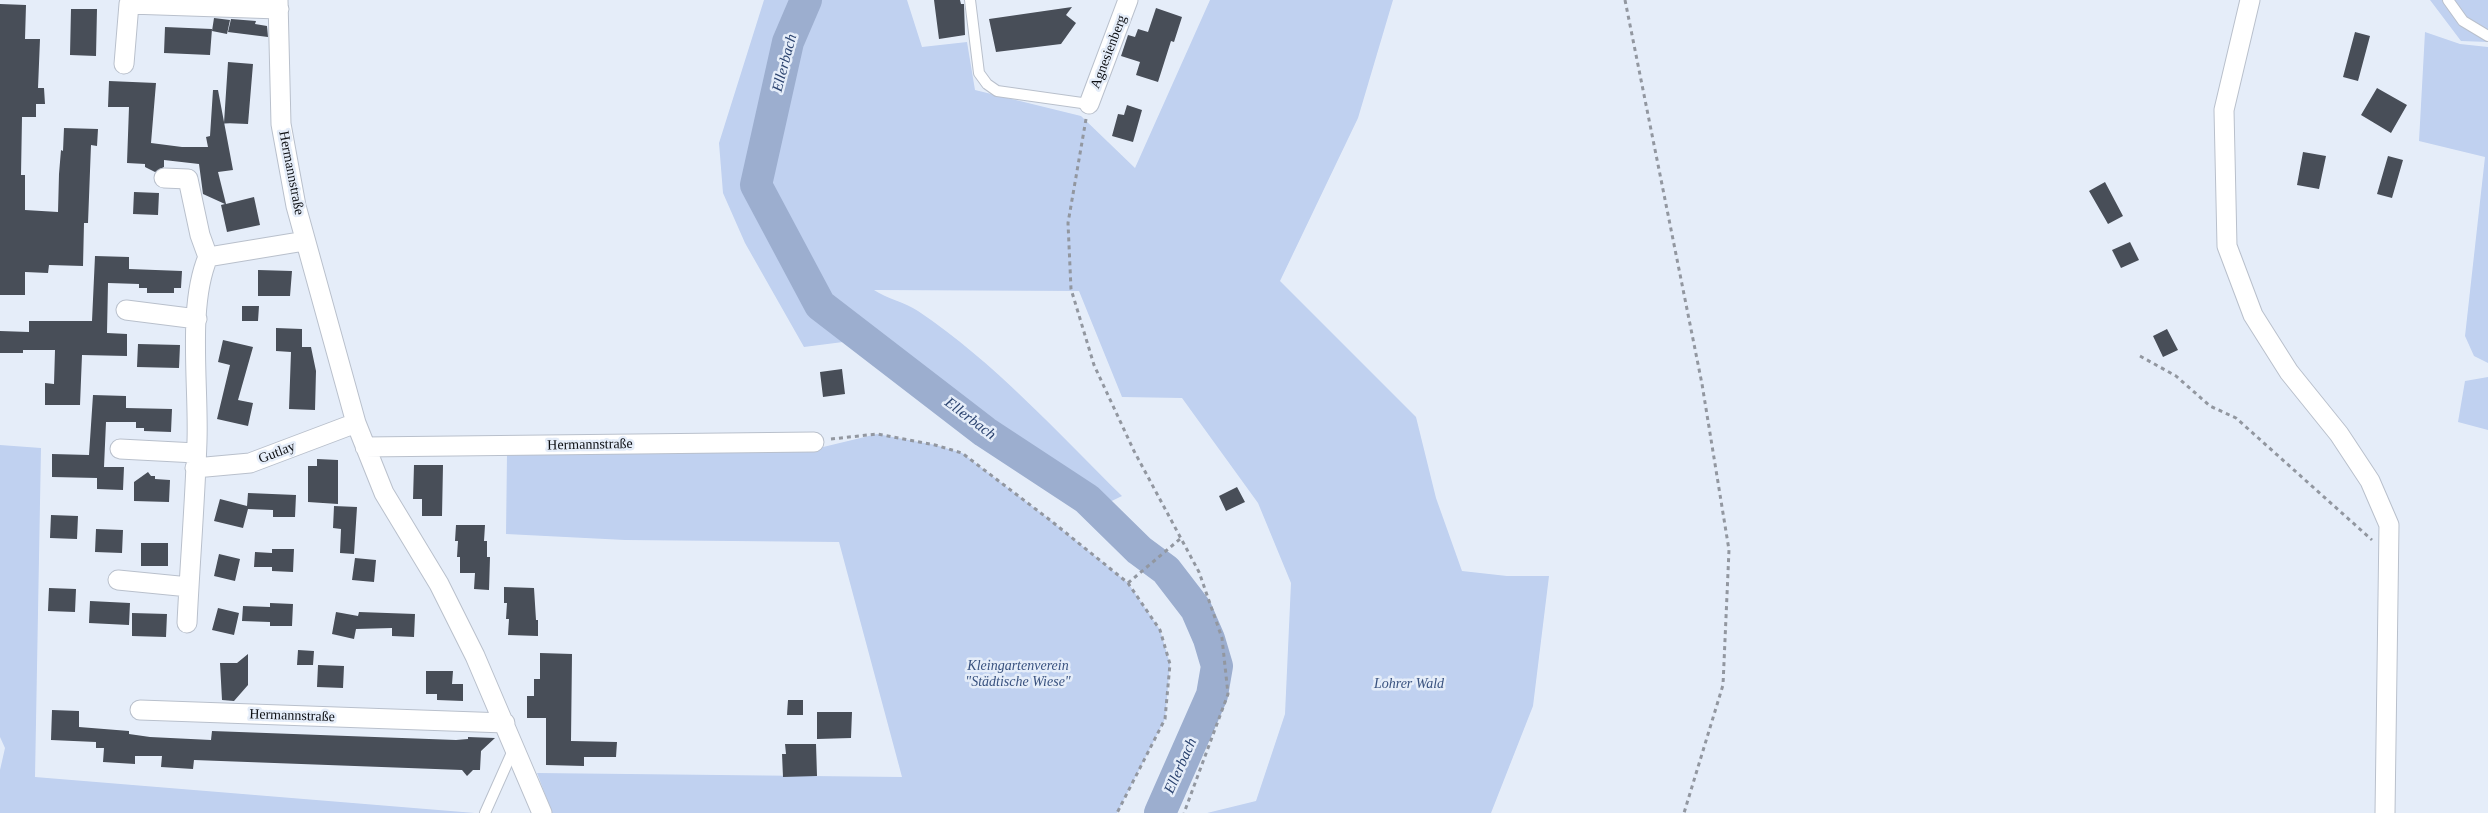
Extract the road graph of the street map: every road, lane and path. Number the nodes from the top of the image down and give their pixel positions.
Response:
1 (970, 0) edge
2 (1128, 0) edge
3 (1624, 0) edge
4 (2250, 0) edge
5 (2448, 0) edge
6 (278, 4) edge
7 (2488, 36) edge
8 (124, 64) dead end
9 (1089, 104) junction
10 (164, 178) dead end
11 (305, 241) junction
12 (208, 256) junction
13 (126, 310) dead end
14 (197, 319) junction
15 (2140, 356) dead end
16 (356, 423) junction
17 (814, 442) joint
18 (365, 447) junction
19 (120, 449) dead end
20 (196, 461) junction
21 (1180, 539) junction
22 (2389, 546) junction
23 (118, 580) dead end
24 (1128, 583) junction
25 (189, 587) junction
26 (187, 623) dead end
27 (140, 710) dead end
28 (505, 723) junction
29 (514, 748) junction
30 (485, 813) edge
31 (542, 813) edge
32 (1117, 813) edge
33 (1184, 813) edge
34 (1684, 813) edge
35 (2385, 813) edge

1 - 9 lane
2 - 9 street, Agnesienberg
3 - 34 path
4 - 22 street
5 - 7 lane
6 - 8 street, Hermannstraße
6 - 11 street, Hermannstraße
9 - 21 path
10 - 12 street
11 - 12 street
11 - 16 street, Hermannstraße
12 - 14 street
13 - 14 street
14 - 20 street
15 - 22 path
16 - 18 street, Hermannstraße
16 - 20 street, Gutlay
17 - 18 street, Hermannstraße
17 - 24 path
18 - 28 street, Hermannstraße
19 - 20 street, Gutlay
20 - 25 street
21 - 24 path
21 - 33 path
22 - 35 street
23 - 25 street
24 - 32 path
25 - 26 street
27 - 28 street, Hermannstraße
28 - 29 street, Hermannstraße
29 - 30 lane
29 - 31 street, Hermannstraße

